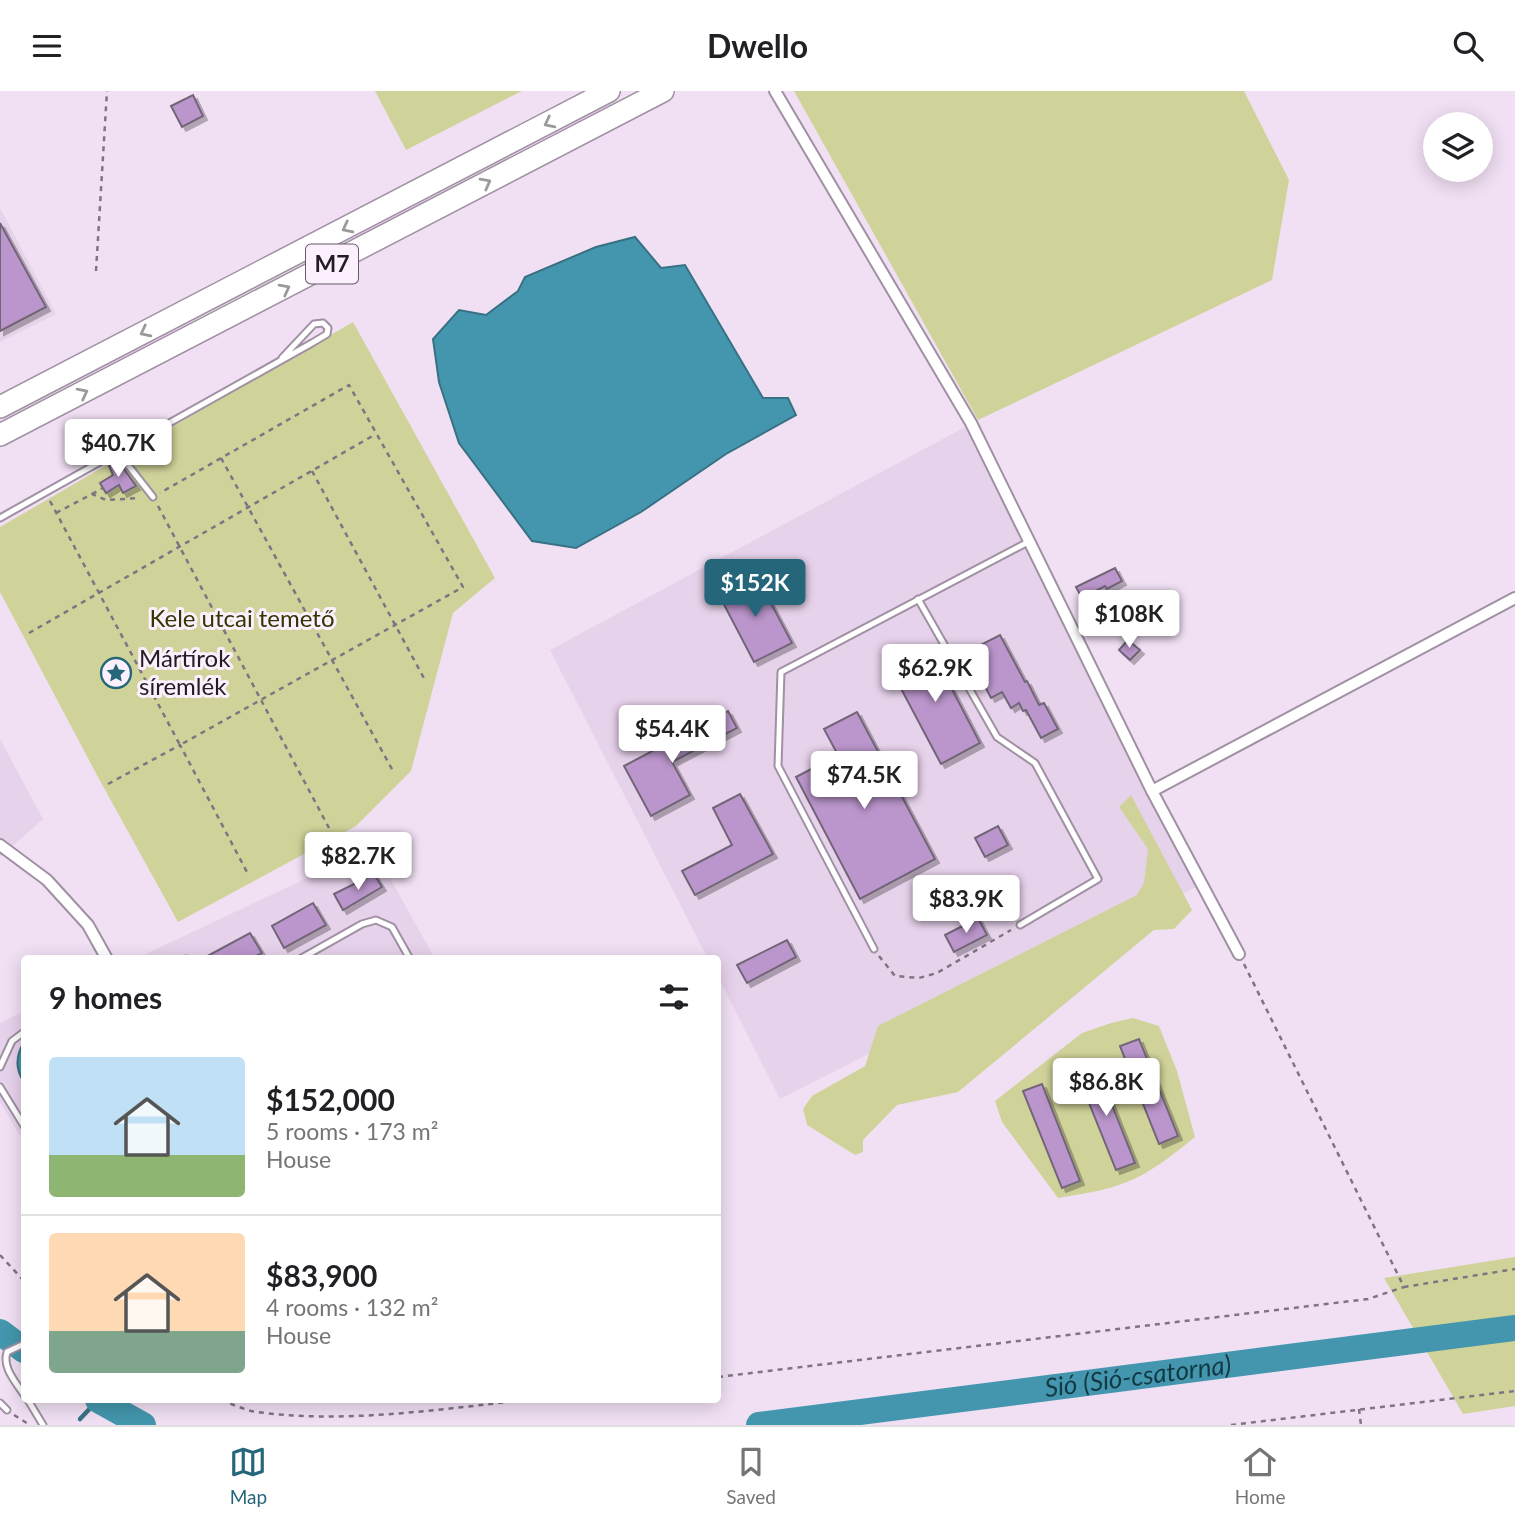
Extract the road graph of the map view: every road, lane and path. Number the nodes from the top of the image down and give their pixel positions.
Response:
1 (107, 91) edge
2 (609, 91) edge
3 (663, 91) edge
4 (775, 91) edge
5 (96, 271) dead end
6 (282, 358) junction
7 (0, 407) edge
8 (376, 434) junction
9 (0, 435) edge
10 (117, 451) junction
11 (221, 458) junction
12 (313, 471) junction
13 (103, 488) dead end
14 (45, 492) junction
15 (92, 494) junction
16 (153, 497) junction
17 (248, 507) junction
18 (56, 513) junction
19 (0, 517) edge
20 (1028, 542) junction
21 (179, 547) junction
22 (100, 592) junction
23 (1515, 598) edge
24 (918, 599) junction
25 (395, 625) junction
26 (29, 633) dead end
27 (332, 660) junction
28 (426, 682) dead end
29 (260, 701) junction
30 (180, 745) junction
31 (393, 772) dead end
32 (108, 784) dead end
33 (1152, 791) junction
34 (329, 828) dead end
35 (0, 845) edge
36 (248, 874) dead end
37 (1020, 925) joint
38 (874, 949) joint
39 (1239, 954) joint
40 (105, 955) edge
41 (307, 955) edge
42 (408, 955) edge
43 (21, 1034) edge
44 (0, 1067) edge
45 (0, 1087) edge
46 (21, 1121) edge
47 (0, 1255) edge
48 (1515, 1269) edge
49 (21, 1278) edge
50 (1404, 1287) junction
51 (21, 1345) edge
52 (721, 1377) edge
53 (21, 1390) edge
54 (1515, 1391) edge
55 (0, 1403) edge
56 (30, 1403) edge
57 (229, 1403) edge
58 (499, 1403) edge
59 (1359, 1409) junction
60 (7, 1410) dead end
61 (43, 1425) edge
62 (1231, 1425) edge
63 (1361, 1425) edge

1 - 5 path
2 -> 7 highway, M7
9 -> 3 highway, M7
4 - 20 street
6 - 6 lane
6 - 10 lane
8 - 11 path
8 - 12 path
8 - 25 path
10 - 14 lane
10 - 16 lane
11 - 16 path
11 - 17 path
12 - 17 path
12 - 25 path
13 - 15 path
14 - 18 path
14 - 19 lane
15 - 16 path
15 - 18 path
16 - 21 path
17 - 21 path
17 - 27 path
18 - 22 path
20 - 24 lane
20 - 33 street
21 - 22 path
21 - 29 path
22 - 26 path
22 - 30 path
23 - 33 street
24 - 37 lane
24 - 38 lane
25 - 27 path
25 - 28 path
27 - 29 path
27 - 31 path
29 - 30 path
29 - 34 path
30 - 32 path
30 - 36 path
33 - 39 street
35 - 40 street
37 - 38 path
39 - 50 path
41 - 42 lane
43 - 44 lane
45 - 46 lane
47 - 49 path
48 - 50 path
50 - 52 path
51 - 53 lane
54 - 59 path
55 - 60 lane
56 - 61 lane
57 - 58 path
59 - 62 path
59 - 63 path

